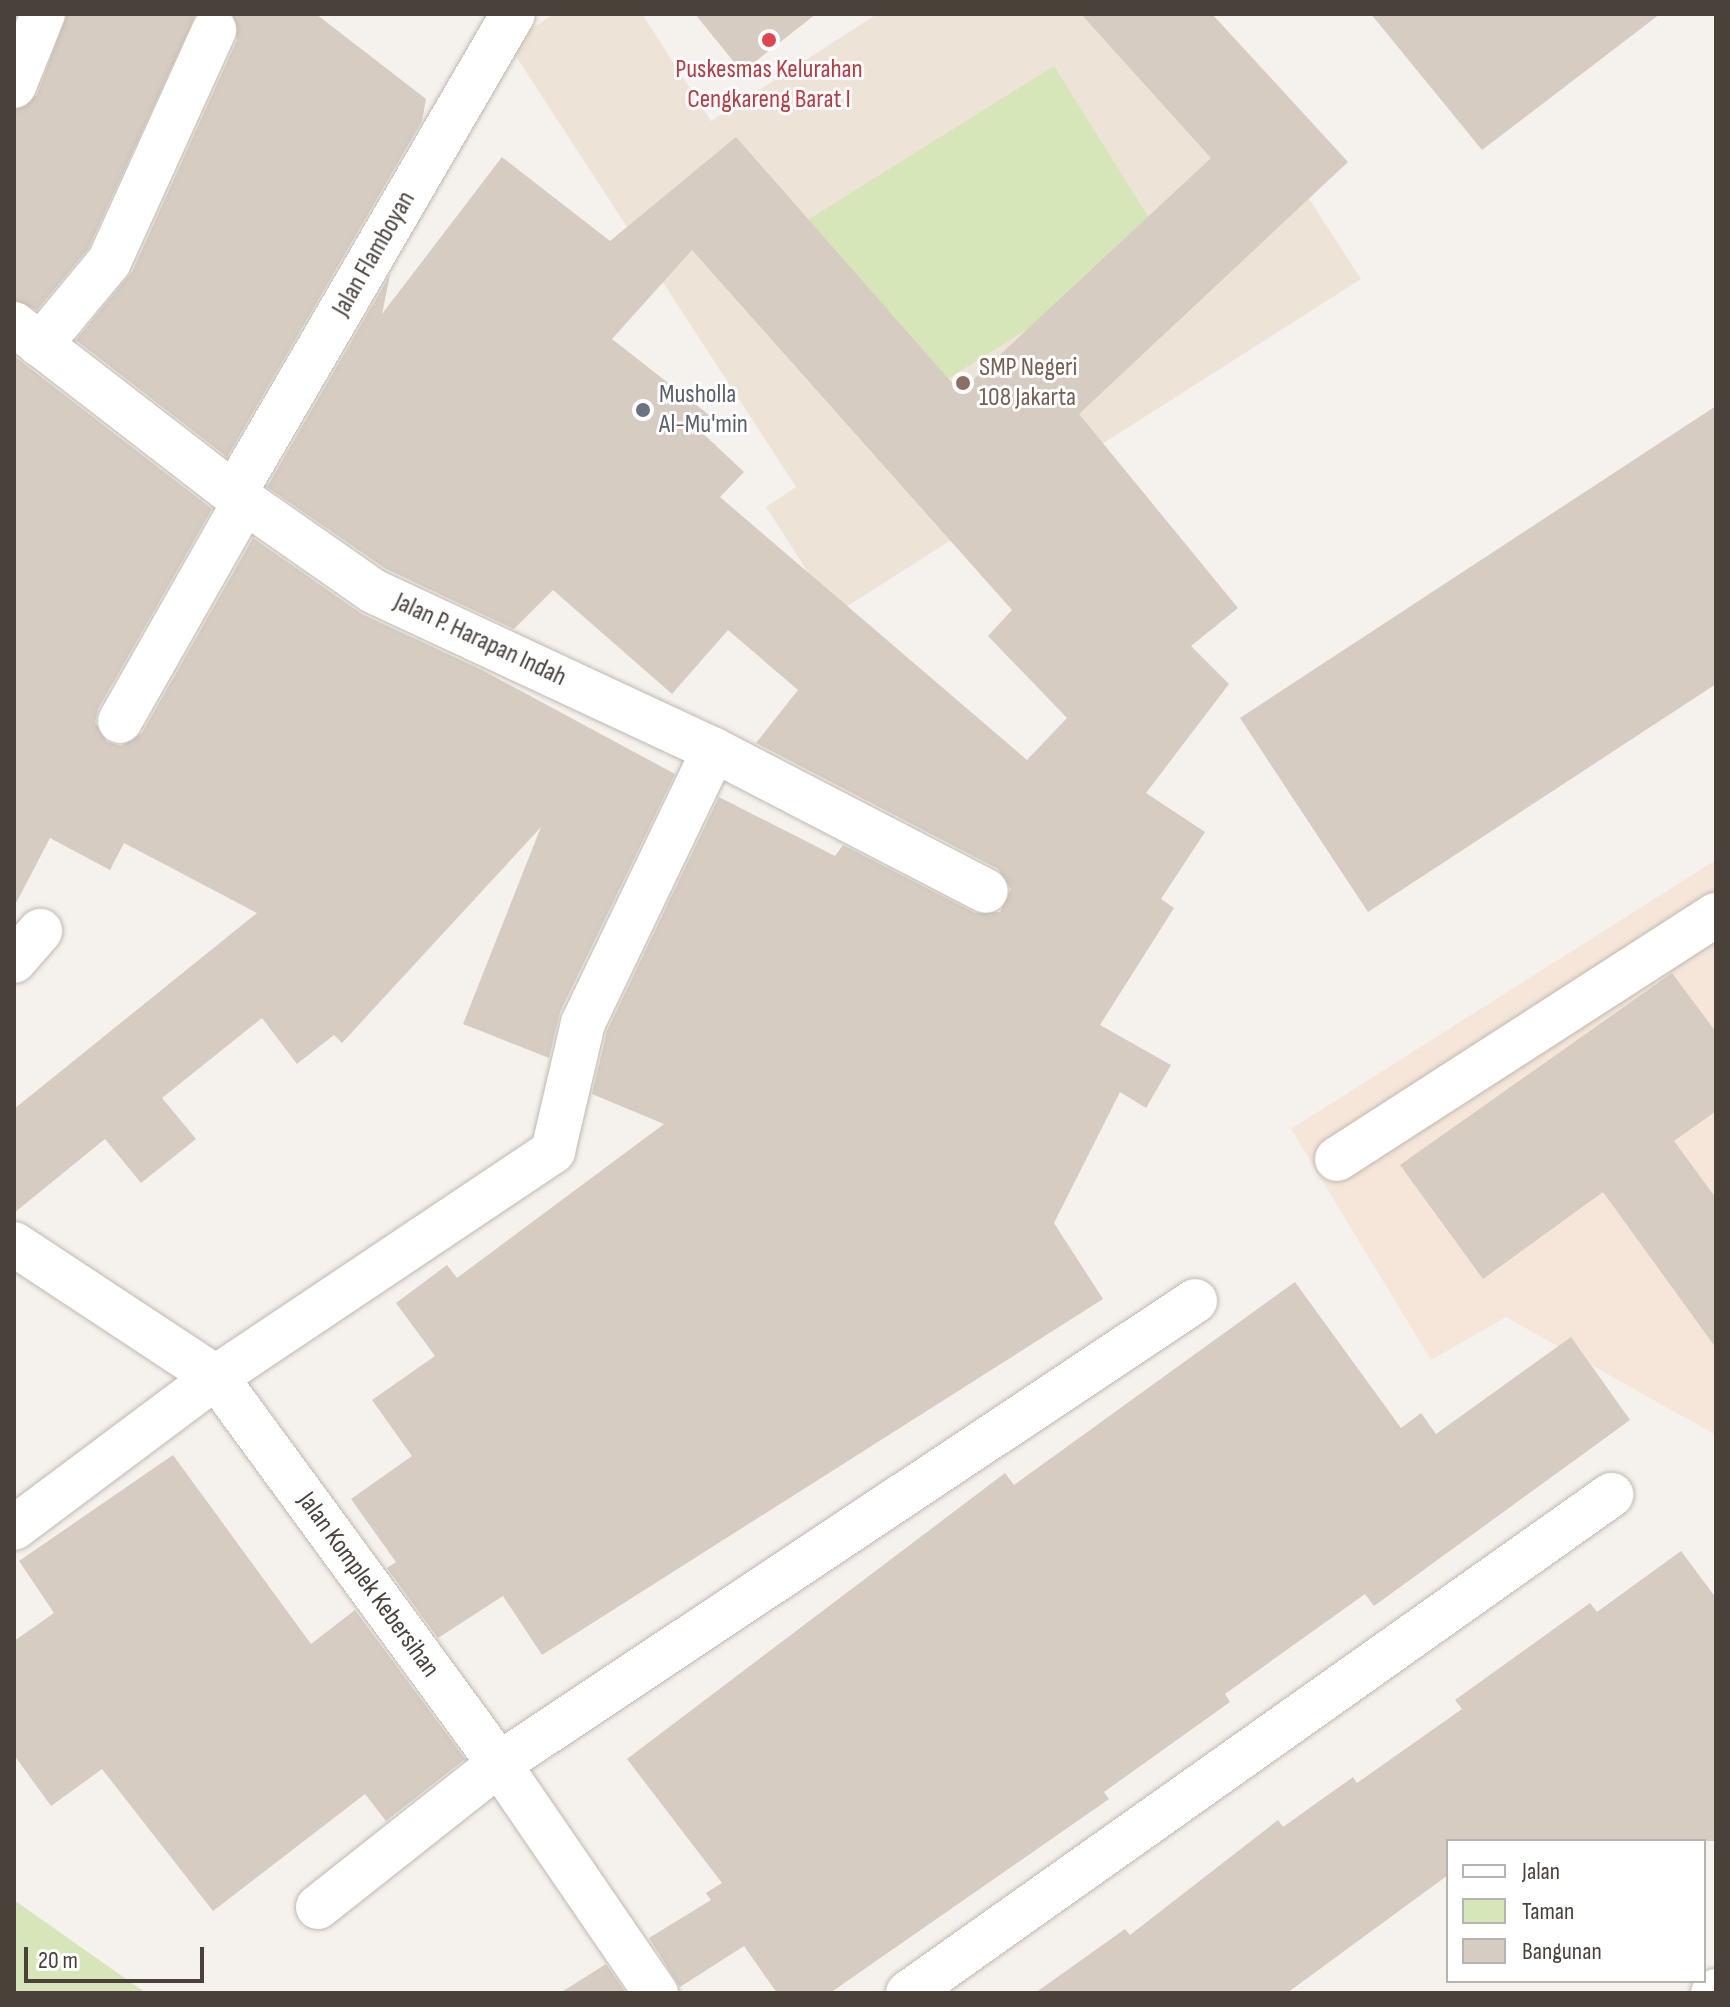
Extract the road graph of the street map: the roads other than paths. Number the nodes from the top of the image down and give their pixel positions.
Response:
1 (43, 14) edge
2 (513, 14) edge
3 (214, 30) dead end
4 (14, 86) edge
5 (27, 334) edge
6 (240, 497) junction
7 (120, 721) dead end
8 (714, 750) junction
9 (986, 891) dead end
10 (1716, 915) edge
11 (1337, 1159) dead end
12 (14, 1244) edge
13 (1195, 1301) dead end
14 (216, 1377) junction
15 (1611, 1495) dead end
16 (14, 1528) edge
17 (499, 1764) junction
18 (318, 1907) dead end
19 (656, 1993) edge
20 (908, 1993) edge

1 - 4 street
2 - 6 street, Jalan Flamboyan
3 - 5 street
5 - 6 street, Jalan P. Harapan Indah
6 - 7 street, Jalan Flamboyan
6 - 8 street, Jalan P. Harapan Indah
8 - 9 street, Jalan P. Harapan Indah
8 - 14 street
10 - 11 street
12 - 14 street, Jalan Komplek Kebersihan
13 - 17 street
14 - 16 street
14 - 17 street, Jalan Komplek Kebersihan
15 - 20 street
17 - 18 street
17 - 19 street, Jalan Komplek Kebersihan

